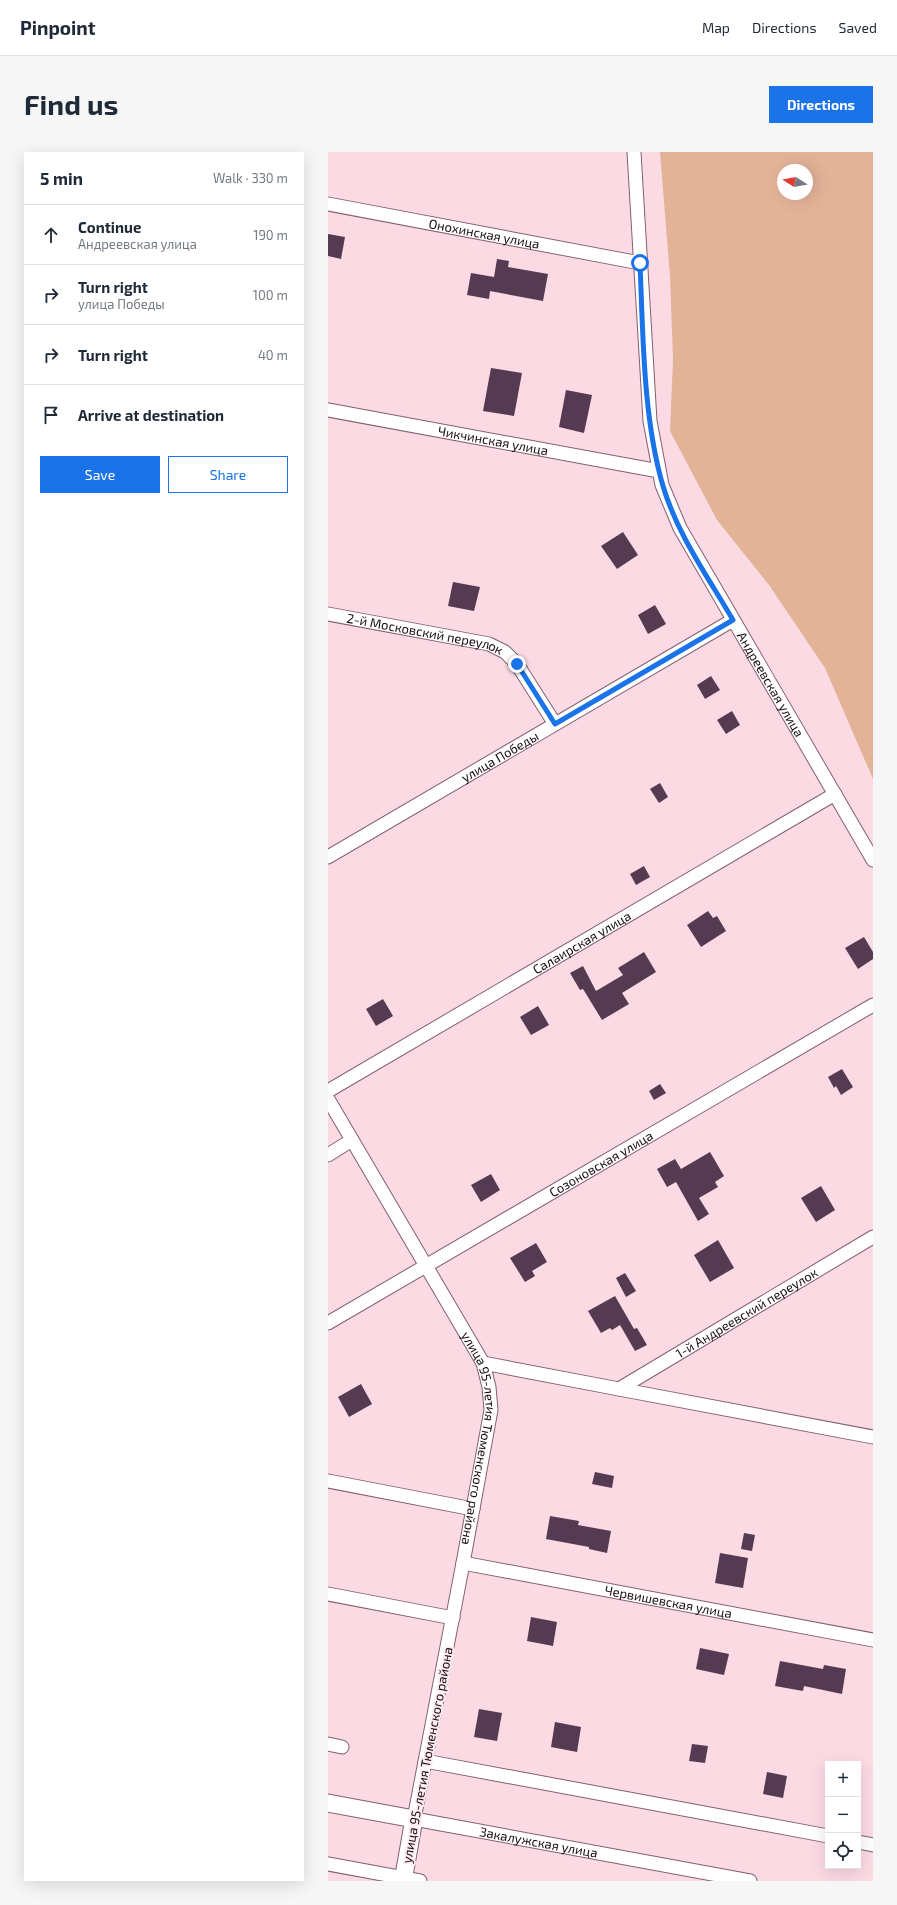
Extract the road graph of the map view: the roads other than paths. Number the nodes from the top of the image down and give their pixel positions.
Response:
1 (634, 152) edge
2 (328, 204) edge
3 (640, 263) junction
4 (328, 410) edge
5 (659, 471) junction
6 (328, 614) edge
7 (733, 620) junction
8 (555, 724) junction
9 (835, 794) junction
10 (328, 857) edge
11 (873, 860) edge
12 (873, 1005) edge
13 (328, 1091) edge
14 (328, 1099) edge
15 (352, 1140) junction
16 (328, 1155) edge
17 (873, 1237) edge
18 (426, 1265) junction
19 (328, 1323) edge
20 (484, 1363) junction
21 (619, 1389) junction
22 (873, 1437) edge
23 (328, 1481) edge
24 (473, 1509) junction
25 (463, 1563) junction
26 (328, 1594) edge
27 (453, 1618) junction
28 (873, 1640) edge
29 (328, 1744) edge
30 (342, 1747) dead end
31 (425, 1761) junction
32 (328, 1803) edge
33 (414, 1819) junction
34 (825, 1835) edge
35 (861, 1843) edge
36 (873, 1845) edge
37 (328, 1864) edge
38 (403, 1879) edge
39 (420, 1881) edge
40 (750, 1881) edge

1 - 3 street, Андреевская улица
2 - 3 street, Онохинская улица
3 - 5 street, Андреевская улица
4 - 5 street, Чикчинская улица
5 - 7 street, Андреевская улица
6 - 8 street, 2-й Московский переулок
7 - 8 street, улица Победы
7 - 9 street, Андреевская улица
8 - 10 street, улица Победы
9 - 11 street, Андреевская улица
9 - 13 street, Салаирская улица
12 - 18 street, Созоновская улица
14 - 15 street, улица 95-летия Тюменского района
15 - 16 street
15 - 18 street, улица 95-летия Тюменского района
17 - 21 street, 1-й Андреевский переулок
18 - 19 street, Созоновская улица
18 - 20 street, улица 95-летия Тюменского района
20 - 21 street
20 - 24 street, улица 95-летия Тюменского района
21 - 22 street
23 - 24 street
24 - 25 street, улица 95-летия Тюменского района
25 - 27 street, улица 95-летия Тюменского района
25 - 28 street, Червишевская улица
26 - 27 street
27 - 31 street, улица 95-летия Тюменского района
29 - 30 street
31 - 33 street, улица 95-летия Тюменского района
31 - 34 street
32 - 33 street, Закалужская улица
33 - 38 street, улица 95-летия Тюменского района
33 - 40 street, Закалужская улица
35 - 36 street
37 - 38 street
38 - 39 street

